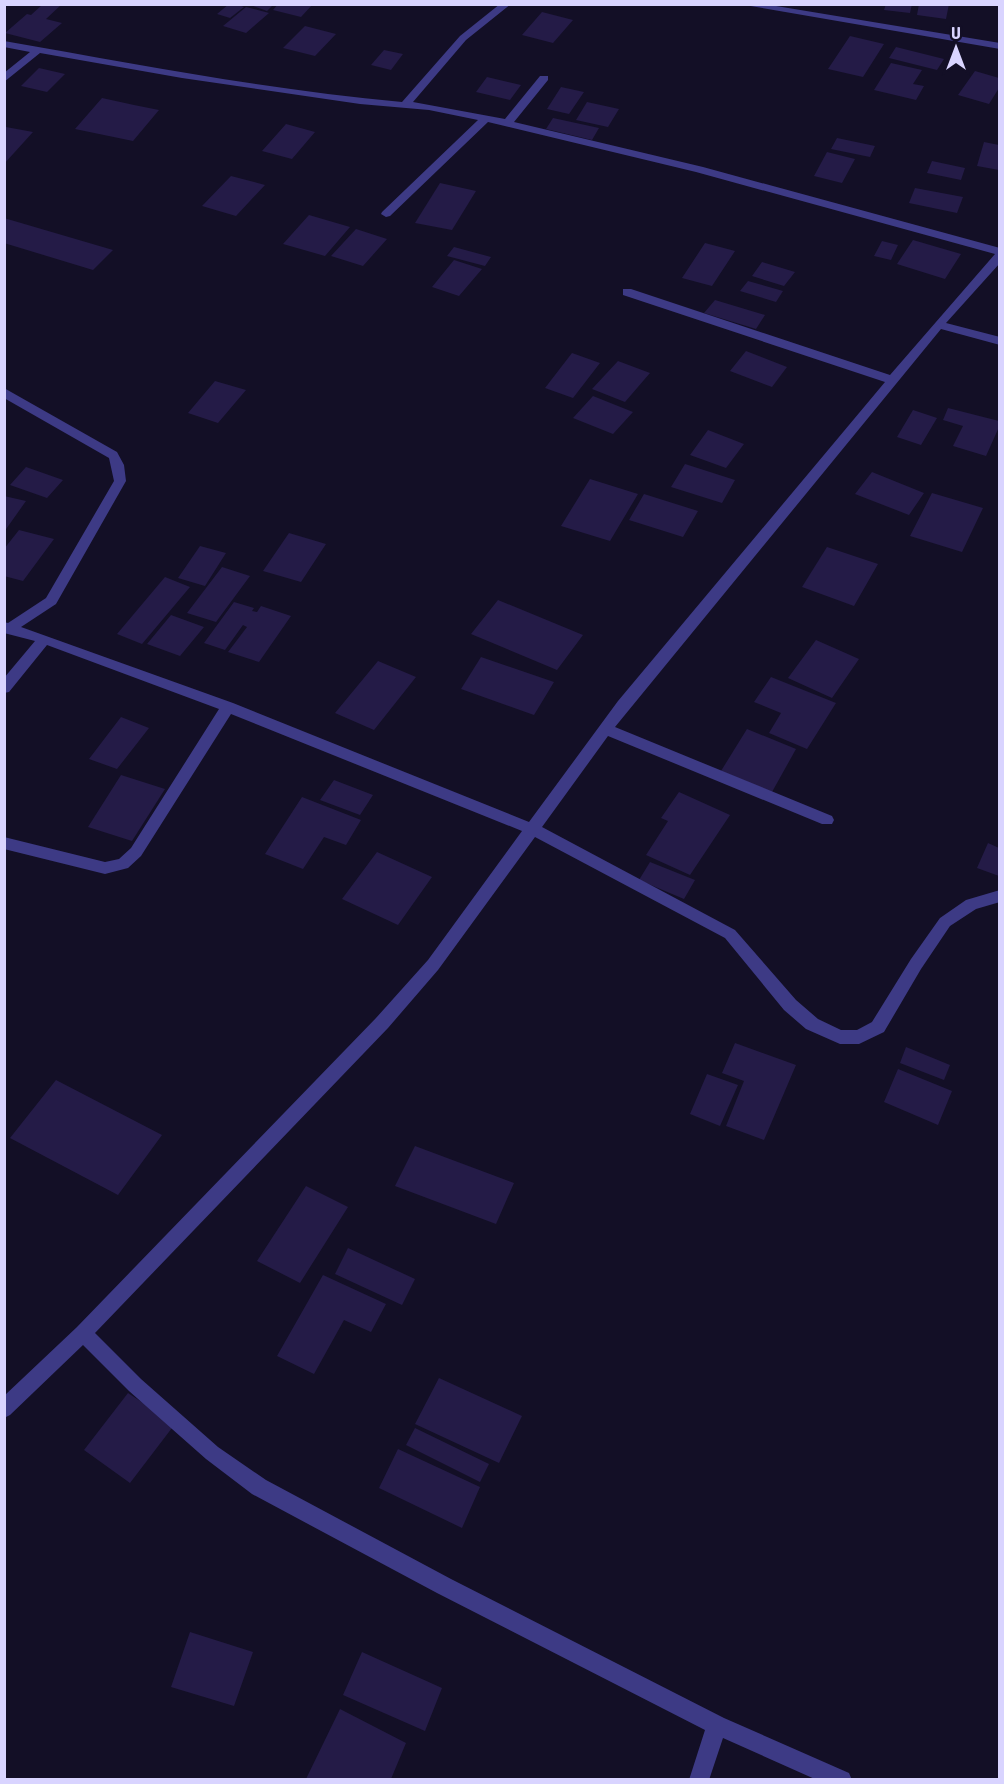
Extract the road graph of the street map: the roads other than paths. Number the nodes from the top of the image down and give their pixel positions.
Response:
1 (507, 4) edge
2 (743, 4) edge
3 (4, 44) edge
4 (999, 46) edge
5 (38, 50) junction
6 (544, 78) dead end
7 (4, 79) edge
8 (405, 105) junction
9 (486, 118) junction
10 (508, 123) junction
11 (386, 214) dead end
12 (999, 254) edge
13 (627, 292) dead end
14 (938, 325) junction
15 (999, 341) edge
16 (892, 380) junction
17 (4, 392) edge
18 (7, 628) edge
19 (44, 639) junction
20 (4, 688) edge
21 (228, 707) junction
22 (606, 729) junction
23 (827, 820) dead end
24 (532, 829) junction
25 (4, 843) edge
26 (999, 896) edge
27 (83, 1334) junction
28 (4, 1409) edge
29 (717, 1725) junction
30 (699, 1779) edge
31 (842, 1779) edge

1 - 8 street
2 - 4 street
3 - 5 street
5 - 7 street
5 - 8 street
6 - 10 street
8 - 9 street
9 - 10 street
9 - 11 street
10 - 12 street
12 - 14 street
13 - 16 street
14 - 15 street
14 - 16 street
16 - 22 street
17 - 18 street
18 - 19 street
19 - 20 street
19 - 21 street
21 - 24 street
21 - 25 street
22 - 23 street
22 - 24 street
24 - 26 street
24 - 27 street
27 - 28 street
27 - 29 street
29 - 30 street
29 - 31 street

